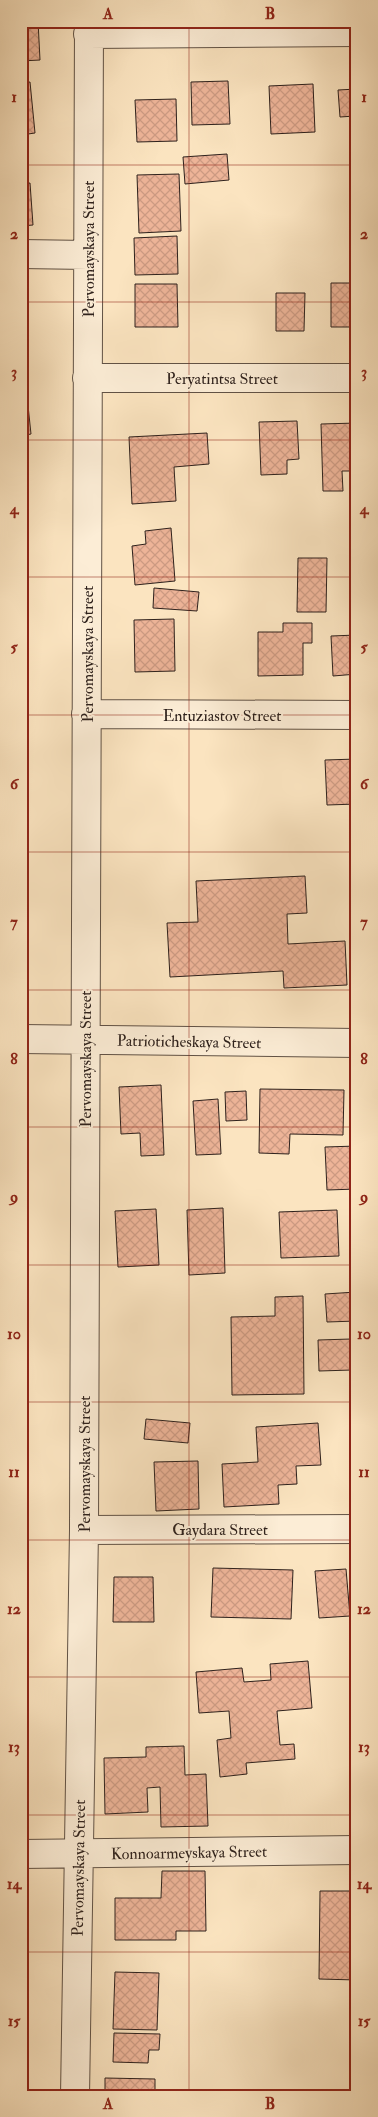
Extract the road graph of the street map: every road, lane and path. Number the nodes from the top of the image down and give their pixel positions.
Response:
1 (88, 28) edge
2 (357, 32) edge
3 (21, 254) edge
4 (88, 255) junction
5 (87, 378) junction
6 (357, 378) edge
7 (86, 714) junction
8 (357, 715) edge
9 (21, 1039) edge
10 (85, 1039) junction
11 (357, 1043) edge
12 (357, 1529) edge
13 (84, 1530) junction
14 (357, 1850) edge
15 (78, 1852) junction
16 (21, 1854) edge
17 (75, 2096) edge

1 - 2 street
1 - 4 street, Pervomayskaya Street
3 - 4 street
4 - 5 street, Pervomayskaya Street
5 - 6 street, Peryatintsa Street
5 - 7 street, Pervomayskaya Street
7 - 8 street, Entuziastov Street
7 - 10 street, Pervomayskaya Street
9 - 10 street, Patrioticheskaya Street
10 - 11 street, Patrioticheskaya Street
10 - 13 street, Pervomayskaya Street
12 - 13 street, Gaydara Street
13 - 15 street, Pervomayskaya Street
14 - 15 street, Konnoarmeyskaya Street
15 - 16 street, Konnoarmeyskaya Street
15 - 17 street, Pervomayskaya Street

